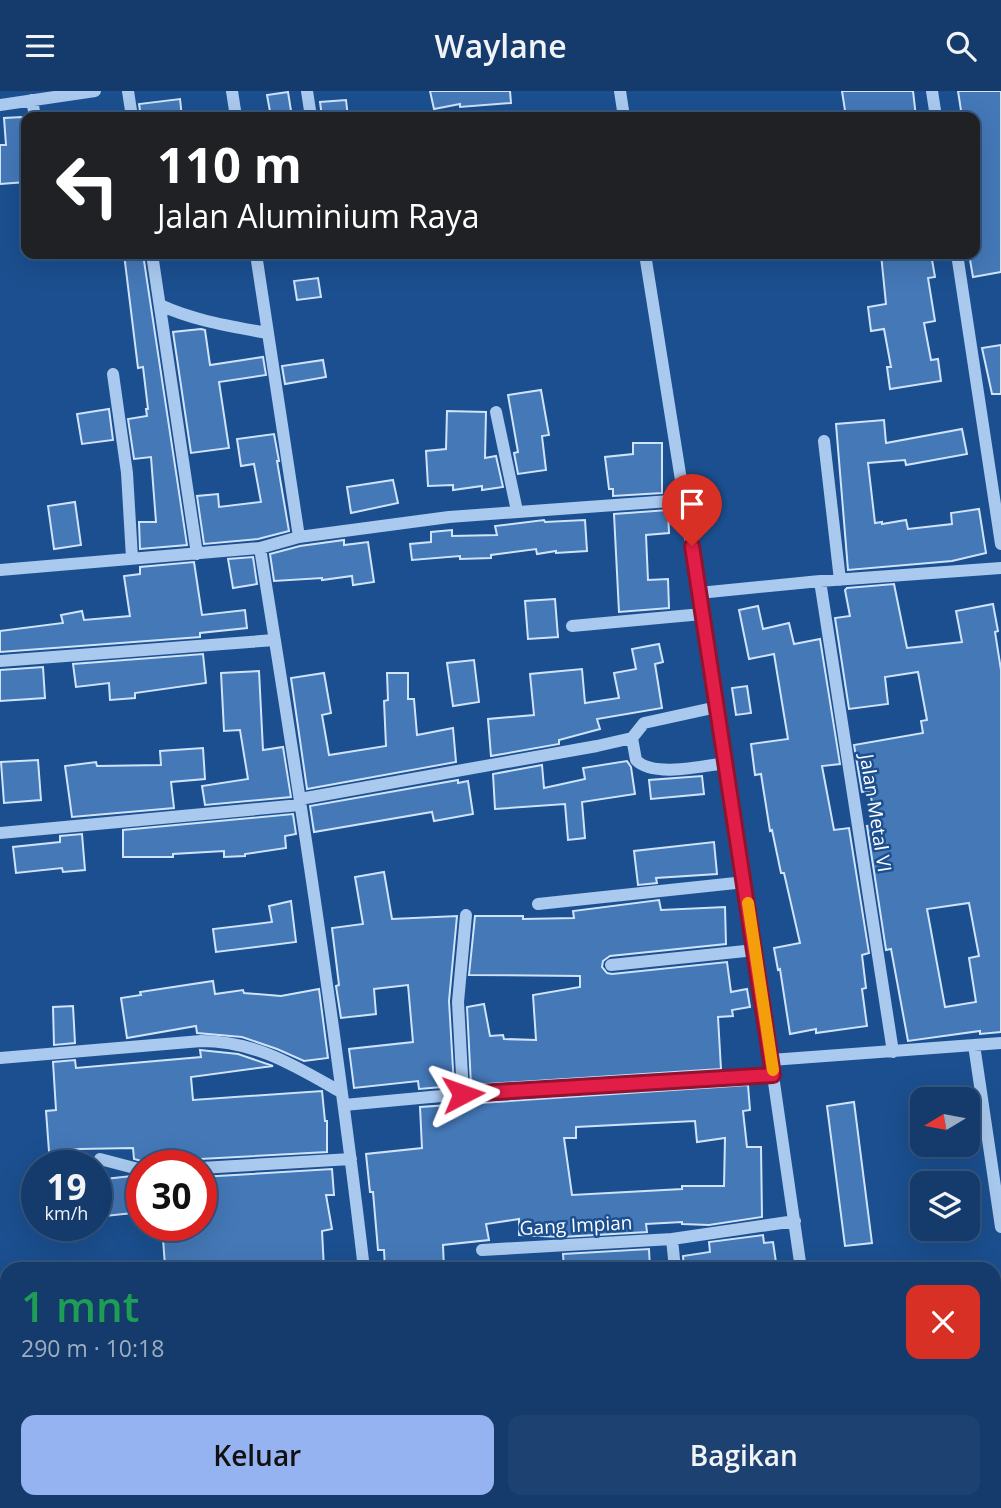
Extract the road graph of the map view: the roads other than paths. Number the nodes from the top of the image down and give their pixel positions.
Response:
1 (95, 91) edge
2 (128, 91) edge
3 (232, 91) edge
4 (307, 91) edge
5 (620, 91) edge
6 (932, 91) edge
7 (32, 100) junction
8 (0, 105) edge
9 (34, 112) edge
10 (131, 112) edge
11 (235, 112) edge
12 (310, 112) edge
13 (623, 112) edge
14 (935, 112) edge
15 (153, 259) edge
16 (257, 259) edge
17 (646, 259) edge
18 (958, 259) edge
19 (160, 305) junction
20 (267, 333) junction
21 (113, 375) dead end
22 (496, 412) dead end
23 (824, 441) dead end
24 (684, 500) junction
25 (517, 511) junction
26 (299, 537) junction
27 (1001, 544) edge
28 (260, 548) junction
29 (197, 554) junction
30 (132, 558) junction
31 (1001, 568) edge
32 (0, 570) edge
33 (820, 580) junction
34 (840, 580) junction
35 (699, 593) junction
36 (702, 614) junction
37 (572, 626) dead end
38 (275, 640) junction
39 (0, 661) edge
40 (717, 707) junction
41 (632, 738) junction
42 (726, 763) junction
43 (300, 802) junction
44 (0, 833) edge
45 (745, 882) junction
46 (538, 904) dead end
47 (466, 915) dead end
48 (755, 950) junction
49 (611, 965) dead end
50 (1001, 1043) edge
51 (974, 1045) junction
52 (893, 1052) junction
53 (0, 1058) edge
54 (771, 1060) junction
55 (773, 1075) junction
56 (341, 1092) junction
57 (463, 1094) junction
58 (344, 1105) junction
59 (351, 1159) junction
60 (217, 1167) edge
61 (794, 1221) junction
62 (1001, 1227) edge
63 (672, 1239) junction
64 (482, 1250) dead end
65 (363, 1262) edge
66 (674, 1262) edge
67 (800, 1262) edge

1 - 7 street
2 - 10 street
3 - 11 street
4 - 12 street
5 - 13 street
6 - 14 street
7 - 8 street
7 - 9 street
15 - 19 street
16 - 20 street
17 - 24 street
18 - 27 street
19 - 20 street
19 - 29 street
20 - 26 street
21 - 30 street
22 - 25 street
23 - 34 street
24 - 25 street
24 - 35 street
25 - 26 street
26 - 28 street
28 - 29 street
28 - 38 street
29 - 30 street
30 - 32 street
31 - 34 street
33 - 34 street
33 - 35 street
33 - 52 street, Jalan Metal VI
35 - 36 street
36 - 37 street
36 - 40 street
38 - 39 street
38 - 43 street
40 - 41 street
40 - 42 street
41 - 42 street
41 - 43 street
42 - 45 street
43 - 44 street
43 - 56 street
45 - 46 street
45 - 48 street
47 - 57 street
48 - 49 street
48 - 54 street
50 - 51 street
51 - 52 street
51 - 62 street
52 - 54 street
53 - 56 street
54 - 55 street
55 - 57 street
55 - 61 street
56 - 58 street
57 - 58 street
58 - 59 street
59 - 60 street
59 - 65 street
61 - 63 street, Gang Impian
61 - 67 street
63 - 64 street, Gang Impian
63 - 66 street

